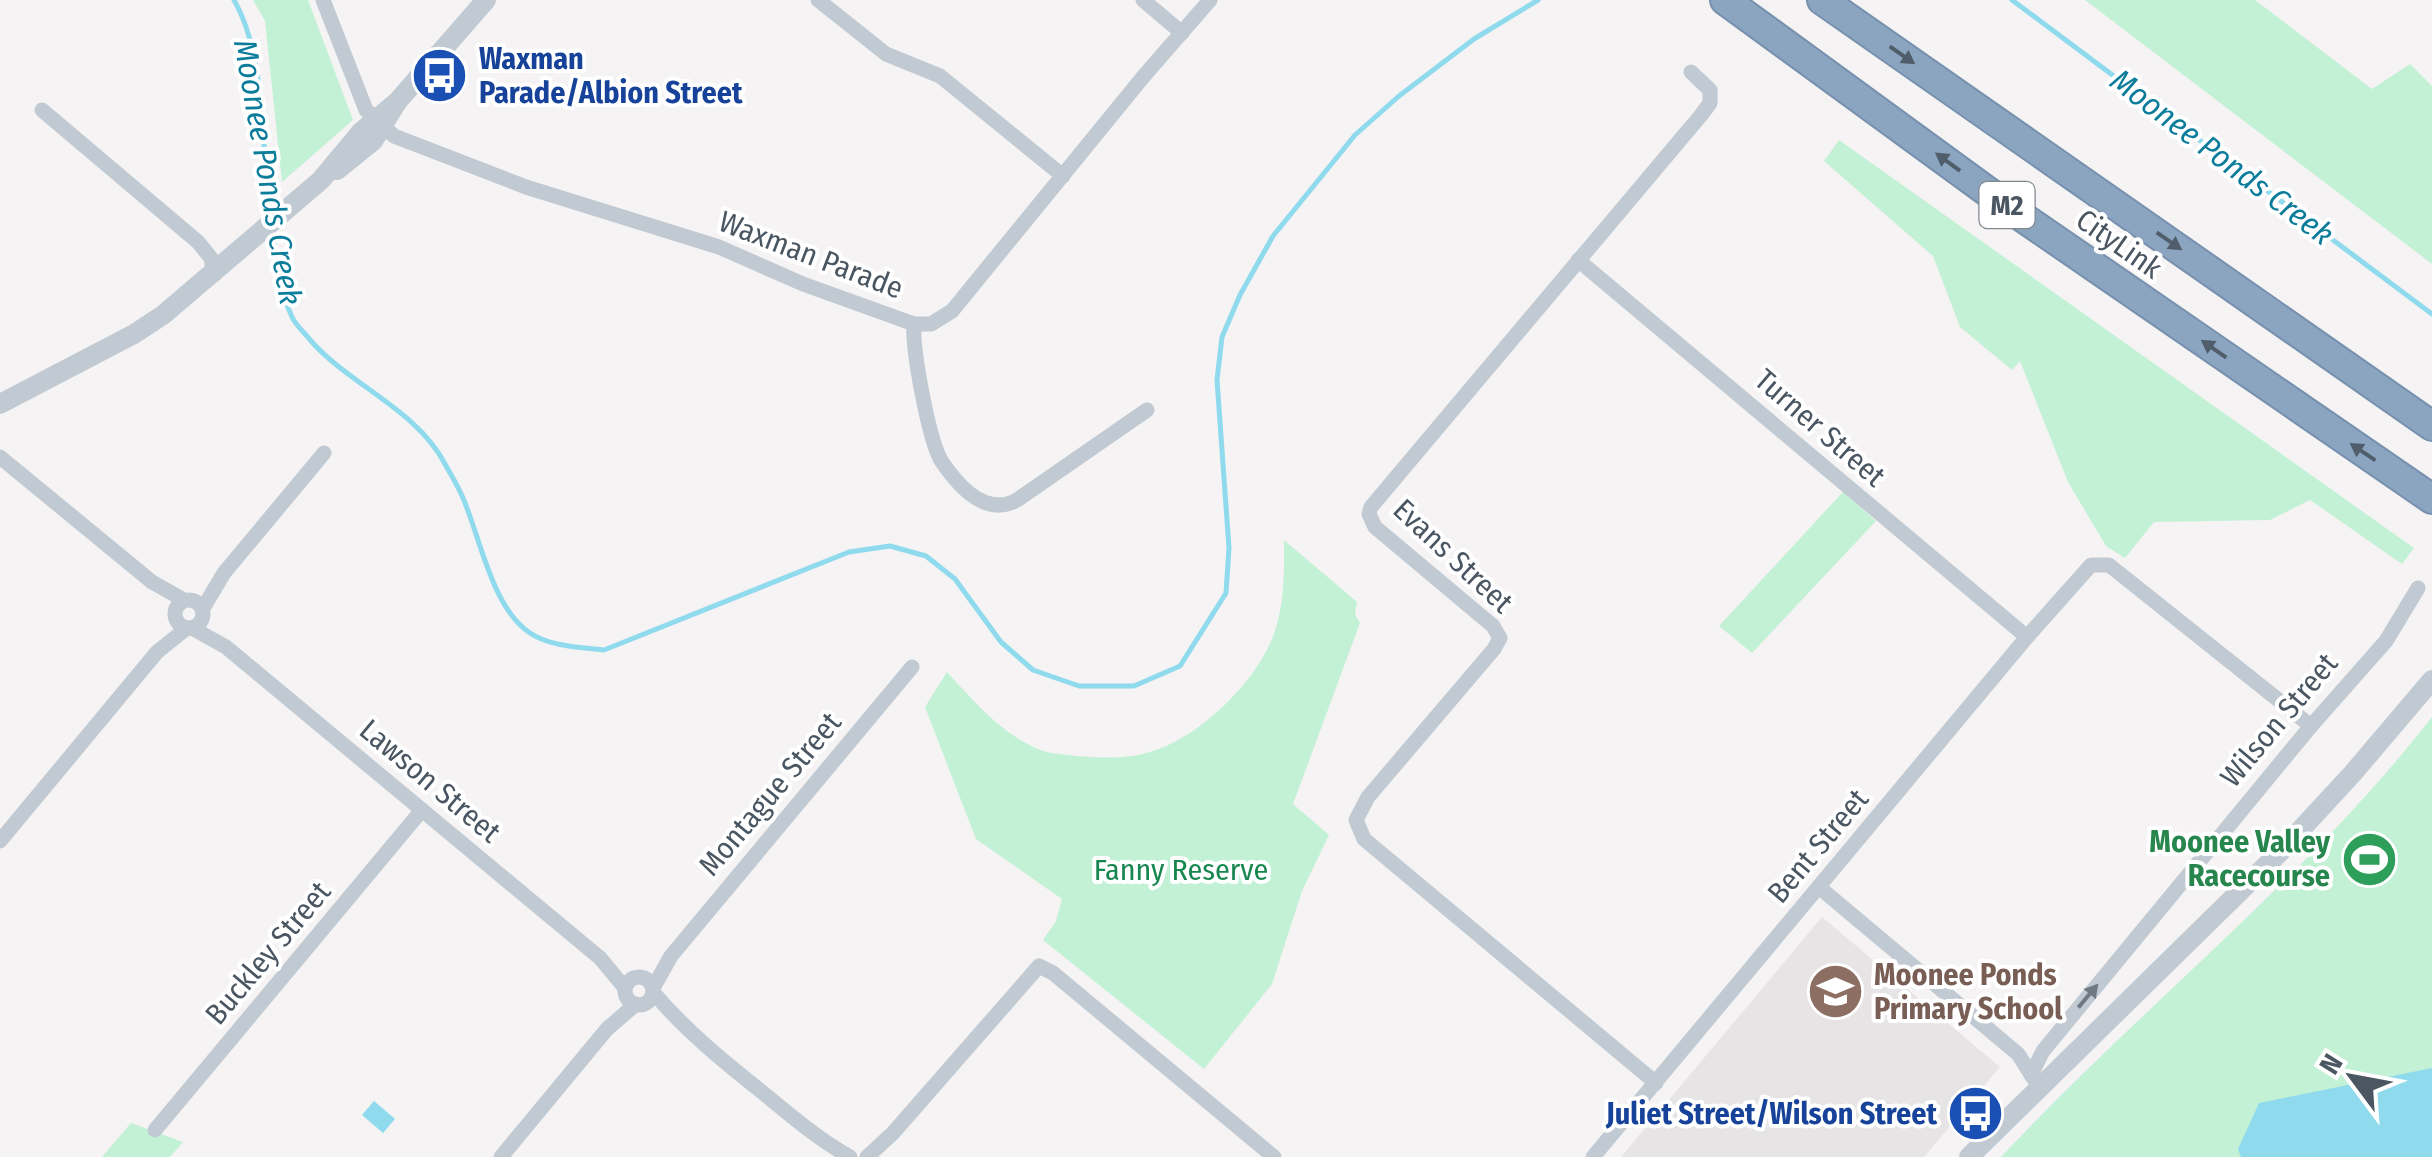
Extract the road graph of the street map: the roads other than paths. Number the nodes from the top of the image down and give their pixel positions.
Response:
1 (323, 0) edge
2 (486, 0) edge
3 (818, 0) edge
4 (1143, 0) edge
5 (1210, 0) edge
6 (1725, 0) edge
7 (1822, 0) edge
8 (1182, 33) junction
9 (1691, 72) dead end
10 (42, 110) dead end
11 (378, 124) junction
12 (1063, 176) junction
13 (1578, 260) junction
14 (214, 275) junction
15 (914, 324) junction
16 (0, 404) edge
17 (1147, 410) dead end
18 (2432, 426) edge
19 (324, 453) dead end
20 (0, 457) edge
21 (2432, 499) edge
22 (2418, 588) dead end
23 (188, 614) junction
24 (2027, 637) junction
25 (912, 667) dead end
26 (2432, 680) edge
27 (2311, 726) junction
28 (422, 810) junction
29 (0, 841) edge
30 (1820, 888) junction
31 (639, 991) junction
32 (2034, 1081) junction
33 (1656, 1082) junction
34 (155, 1130) dead end
35 (893, 1132) junction
36 (823, 1142) junction
37 (501, 1157) edge
38 (836, 1157) edge
39 (850, 1157) edge
40 (866, 1157) edge
41 (880, 1157) edge
42 (1274, 1157) edge
43 (1594, 1157) edge
44 (1969, 1157) edge

1 - 11 street
2 - 11 street
3 - 12 street
4 - 8 street
5 - 8 street, Waxman Parade
21 -> 6 highway, CityLink / M2
7 -> 18 highway, CityLink / M2
8 - 12 street, Waxman Parade
9 - 13 street, Evans Street
10 - 14 street
11 - 14 street
11 - 15 street, Waxman Parade
12 - 15 street, Waxman Parade
13 - 24 street, Turner Street
13 - 33 street, Evans Street
14 - 16 street
15 - 17 street
19 - 23 street
20 - 23 street, Lawson Street
22 - 27 street, Wilson Street
23 - 28 street, Lawson Street
23 - 29 street
24 - 27 street, Bent Street
24 - 30 street, Bent Street
25 - 31 street, Montague Street
26 - 32 street
32 -> 27 street, Wilson Street
28 - 31 street, Lawson Street
28 - 34 street, Buckley Street
30 - 32 street
30 - 33 street, Bent Street
31 - 36 street, Lawson Street
31 - 37 street, Montague Street
32 - 44 street, Wilson Street
33 - 43 street, Bent Street
35 - 40 street
35 - 41 street
35 - 42 street
36 - 38 street, Lawson Street
36 - 39 street, Lawson Street

